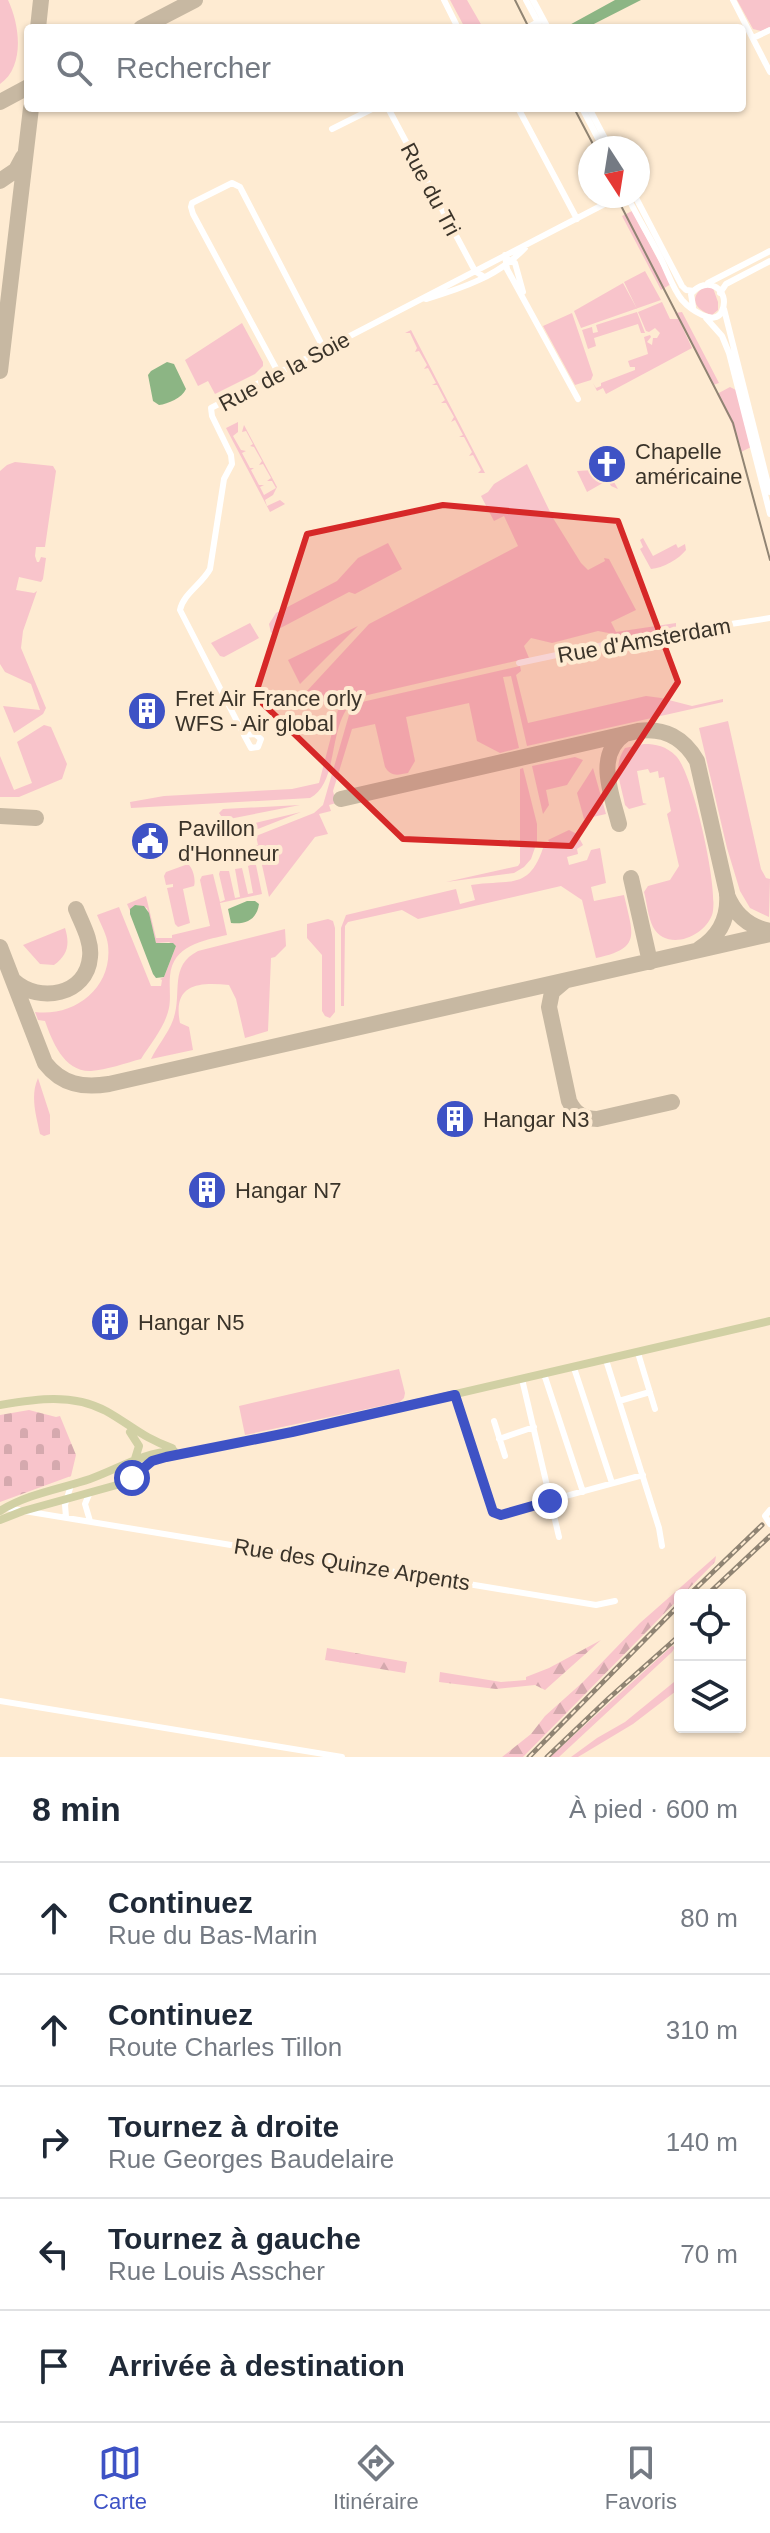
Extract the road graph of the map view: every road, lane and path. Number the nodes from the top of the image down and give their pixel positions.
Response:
1 (444, 0) edge
2 (526, 0) edge
3 (533, 0) edge
4 (733, 0) edge
5 (540, 23) edge
6 (456, 24) edge
7 (746, 24) edge
8 (746, 25) edge
9 (770, 30) edge
10 (753, 38) junction
11 (770, 72) edge
12 (366, 112) edge
13 (390, 112) edge
14 (520, 112) edge
15 (584, 112) edge
16 (591, 112) edge
17 (332, 129) dead end
18 (597, 136) edge
19 (604, 136) edge
20 (598, 208) edge
21 (633, 208) edge
22 (641, 208) edge
23 (577, 219) junction
24 (770, 251) edge
25 (508, 260) junction
26 (770, 261) edge
27 (475, 271) junction
28 (484, 277) junction
29 (708, 283) junction
30 (694, 291) junction
31 (720, 293) junction
32 (422, 299) junction
33 (723, 306) junction
34 (693, 307) junction
35 (704, 317) junction
36 (324, 349) junction
37 (278, 372) junction
38 (578, 399) dead end
39 (770, 492) edge
40 (770, 514) edge
41 (770, 618) edge
42 (519, 663) dead end
43 (244, 735) dead end
44 (770, 1321) edge
45 (638, 1353) junction
46 (606, 1360) junction
47 (574, 1368) junction
48 (544, 1374) junction
49 (522, 1379) junction
50 (650, 1392) junction
51 (455, 1395) junction
52 (619, 1401) junction
53 (0, 1405) edge
54 (655, 1409) dead end
55 (494, 1421) dead end
56 (125, 1425) junction
57 (534, 1427) junction
58 (146, 1439) junction
59 (499, 1439) junction
60 (163, 1451) junction
61 (176, 1452) junction
62 (147, 1455) junction
63 (505, 1456) dead end
64 (134, 1462) junction
65 (643, 1475) junction
66 (134, 1477) junction
67 (612, 1483) junction
68 (71, 1485) junction
69 (90, 1492) junction
70 (583, 1492) junction
71 (66, 1498) junction
72 (550, 1501) junction
73 (3, 1510) edge
74 (770, 1510) edge
75 (23, 1511) junction
76 (66, 1517) junction
77 (0, 1520) edge
78 (90, 1521) junction
79 (770, 1524) edge
80 (559, 1537) dead end
81 (662, 1546) dead end
82 (615, 1601) dead end
83 (0, 1701) edge
84 (342, 1757) edge

1 - 6 street
2 - 5 street
3 - 5 street
4 - 7 street
8 - 10 street
9 - 10 street
10 - 11 street
12 - 17 street
13 - 27 street, Rue du Tri
14 - 23 street
15 - 18 street
16 - 19 street
20 - 23 street, Rue de la Soie
21 - 34 street
22 - 30 street
23 - 25 street, Rue de la Soie
24 - 29 street
25 - 27 street, Rue de la Soie
25 - 28 street, Rue de la Soie
25 - 38 street
26 - 31 street
27 - 28 street
27 - 32 street, Rue de la Soie
28 - 32 street, Rue de la Soie
29 - 30 street
29 - 31 street
30 - 34 street
31 - 33 street
32 - 36 street, Rue de la Soie
33 - 35 street
33 - 39 street
34 - 35 street
35 - 40 street
36 - 37 street, Rue de la Soie
36 - 37 street
37 - 43 street, Rue de la Soie
41 - 42 street, Rue d'Amsterdam
44 - 45 main road
45 - 46 main road
45 - 50 street
46 - 47 main road
46 - 52 street
47 - 48 main road
47 - 67 street
48 - 49 main road
48 - 70 street
49 - 51 main road
49 - 57 street
50 - 52 street
50 - 54 street
51 - 61 main road
51 - 72 street
52 - 65 street
53 - 56 main road
55 - 59 street
56 - 58 main road
56 - 64 main road
57 - 59 street
57 - 72 street
58 - 60 main road
58 - 61 main road
58 - 62 main road
59 - 63 street
60 - 61 main road
60 - 62 main road
61 - 66 main road
62 - 64 main road
62 - 66 main road
64 - 68 main road
65 - 67 street
65 - 81 street
66 - 69 main road
67 - 70 street
68 - 71 street
68 - 73 main road
69 - 71 main road
69 - 78 street
70 - 72 street
71 - 75 main road
71 - 76 street
72 - 80 street
73 - 75 street, Rue des Quinze Arpents
74 - 79 street
75 - 76 street, Rue des Quinze Arpents
75 - 77 main road
76 - 78 street, Rue des Quinze Arpents
78 - 82 street, Rue des Quinze Arpents
83 - 84 street

